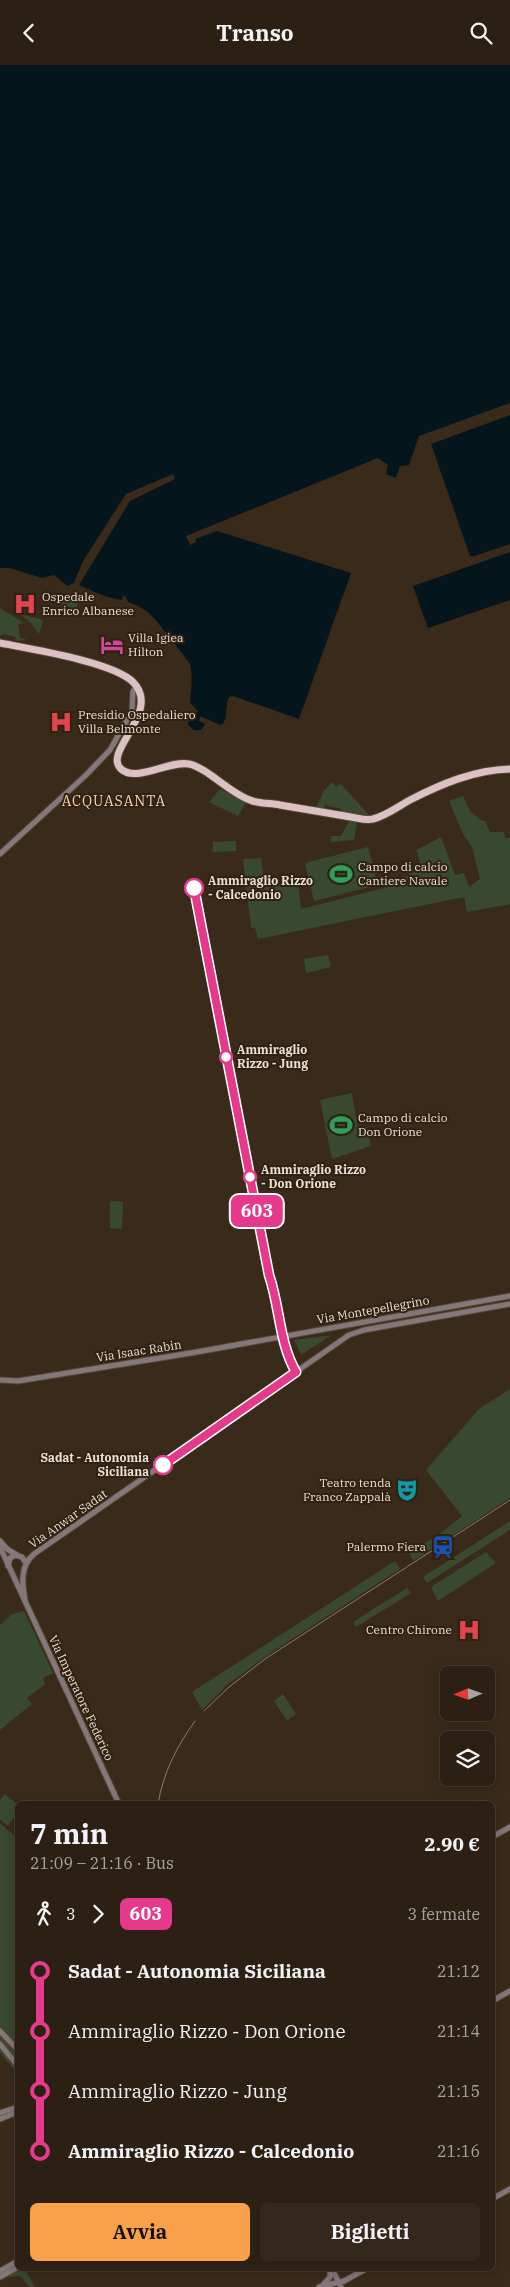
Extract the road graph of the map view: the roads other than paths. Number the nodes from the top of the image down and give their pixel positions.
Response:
1 (0, 643) edge
2 (137, 687) junction
3 (510, 769) edge
4 (0, 853) edge
5 (510, 1296) edge
6 (470, 1303) junction
7 (510, 1304) edge
8 (471, 1311) junction
9 (353, 1333) joint
10 (280, 1337) joint
11 (0, 1380) edge
12 (0, 1541) edge
13 (0, 1547) edge
14 (18, 1555) junction
15 (26, 1563) junction
16 (9, 1568) junction
17 (24, 1570) junction
18 (25, 1600) junction
19 (118, 1801) edge
20 (510, 1827) edge
21 (495, 1835) edge
22 (510, 1991) edge
23 (495, 1999) edge
24 (0, 2031) edge
25 (0, 2044) edge
26 (15, 2047) edge
27 (15, 2062) edge
28 (15, 2108) edge
29 (0, 2113) edge
30 (15, 2113) edge
31 (0, 2119) edge
32 (510, 2189) edge
33 (495, 2197) edge
34 (15, 2263) edge
35 (15, 2269) edge
36 (0, 2271) edge
37 (331, 2271) edge
38 (332, 2271) edge
39 (363, 2271) edge
40 (0, 2277) edge
41 (340, 2285) edge
42 (319, 2287) edge

1 - 2 main road
2 - 3 main road
2 - 4 street
5 - 6 street, Via Montepellegrino
6 - 8 street
6 - 10 street, Via Montepellegrino
7 - 8 street, Via Montepellegrino
8 - 9 street, Via Montepellegrino
9 - 15 street, Via Anwar Sadat
10 - 11 street, Via Isaac Rabin
12 - 14 street
13 - 16 street, Via Imperatore Federico
14 - 15 street
14 - 16 street
15 - 17 street
16 - 17 street
16 - 18 street, Via Imperatore Federico
17 - 18 street
18 - 19 street, Via Imperatore Federico
20 - 21 street
22 - 23 street
24 - 26 street
25 - 27 street
28 - 29 street
30 - 31 street
32 - 33 street
34 - 36 street
35 - 40 street
37 - 42 street
38 - 41 street
39 - 41 street
41 - 42 street

